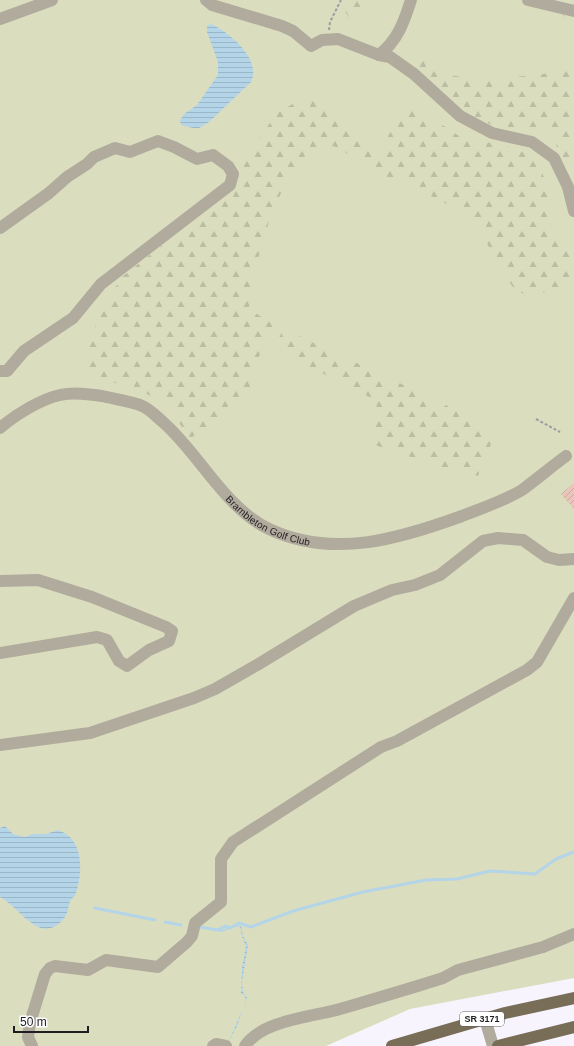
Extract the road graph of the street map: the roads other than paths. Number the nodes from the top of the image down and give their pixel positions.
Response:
1 (52, 0) edge
2 (206, 0) edge
3 (411, 0) edge
4 (528, 0) edge
5 (574, 11) edge
6 (0, 19) edge
7 (379, 55) junction
8 (574, 211) edge
9 (0, 228) edge
10 (0, 371) edge
11 (0, 428) edge
12 (566, 456) dead end
13 (574, 559) edge
14 (0, 580) edge
15 (574, 598) edge
16 (0, 653) edge
17 (0, 745) edge
18 (574, 934) edge
19 (574, 998) edge
20 (485, 1019) junction
21 (574, 1027) edge
22 (32, 1046) edge
23 (213, 1046) edge
24 (226, 1046) edge
25 (245, 1046) edge
26 (392, 1046) edge
27 (493, 1046) edge
28 (498, 1046) edge

1 - 6 street
2 - 7 street
3 - 7 street
4 - 5 street
7 - 8 street
9 - 10 street
11 - 12 street, Brambleton Golf Club
13 - 17 street
14 - 16 street
15 - 22 street
18 - 25 street
19 - 20 main road, SR 3171
20 - 26 main road, SR 3171
20 - 27 street
21 - 28 main road
23 - 24 street

